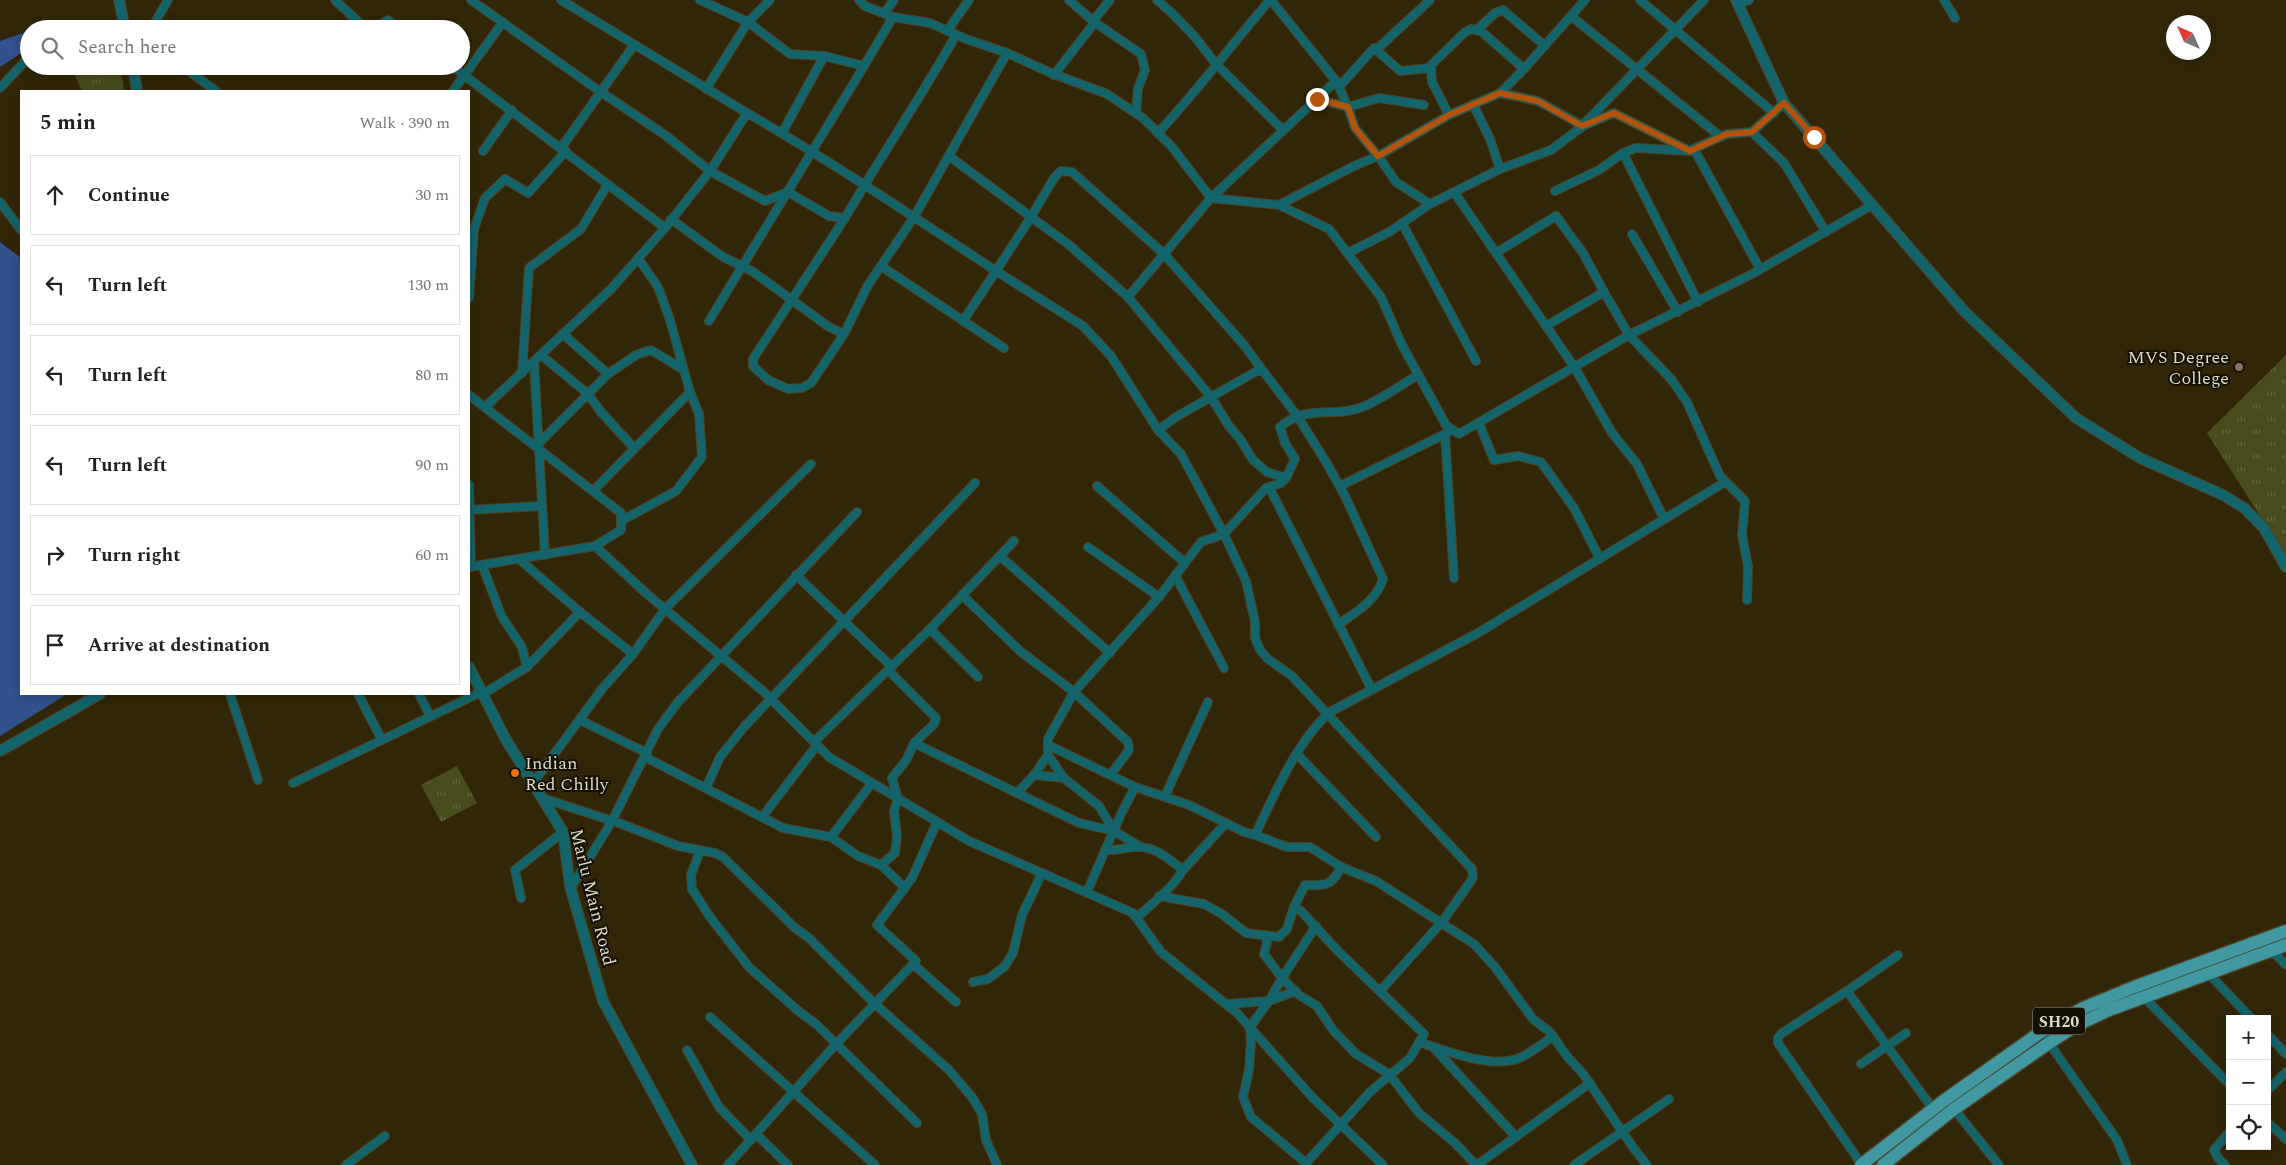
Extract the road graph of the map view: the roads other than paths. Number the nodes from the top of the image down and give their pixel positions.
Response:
1 (118, 0) edge
2 (168, 0) edge
3 (335, 0) edge
4 (561, 0) edge
5 (700, 0) edge
6 (770, 0) edge
7 (859, 0) edge
8 (894, 0) edge
9 (969, 0) edge
10 (1069, 0) edge
11 (1110, 0) edge
12 (1157, 0) edge
13 (1430, 0) edge
14 (1585, 0) edge
15 (1640, 0) edge
16 (1704, 0) edge
17 (1749, 0) edge
18 (1944, 0) edge
19 (477, 1) edge
20 (1268, 1) edge
21 (1737, 2) edge
22 (884, 13) junction
23 (1570, 16) junction
24 (894, 17) junction
25 (1955, 18) dead end
26 (123, 20) edge
27 (156, 20) edge
28 (356, 20) edge
29 (1094, 21) junction
30 (503, 22) junction
31 (748, 22) junction
32 (1478, 29) junction
33 (1675, 29) junction
34 (947, 31) junction
35 (956, 35) junction
36 (634, 45) junction
37 (1545, 46) junction
38 (1376, 50) junction
39 (1007, 52) junction
40 (824, 56) junction
41 (1216, 64) junction
42 (864, 66) junction
43 (20, 67) edge
44 (1427, 68) junction
45 (1638, 68) junction
46 (470, 69) edge
47 (1524, 69) junction
48 (134, 75) edge
49 (194, 75) edge
50 (1054, 75) junction
51 (465, 76) joint
52 (1337, 84) junction
53 (0, 88) edge
54 (706, 89) junction
55 (137, 90) edge
56 (215, 90) edge
57 (454, 90) edge
58 (600, 92) junction
59 (1500, 93) junction
60 (1317, 99) junction
61 (1784, 103) junction
62 (1473, 104) junction
63 (1424, 105) dead end
64 (1348, 107) junction
65 (512, 110) junction
66 (747, 113) junction
67 (1136, 113) junction
68 (1774, 113) junction
69 (1449, 115) junction
70 (1582, 126) junction
71 (1283, 130) junction
72 (1752, 132) junction
73 (782, 133) junction
74 (1158, 133) junction
75 (1720, 137) junction
76 (563, 150) junction
77 (1692, 150) junction
78 (483, 151) dead end
79 (814, 151) junction
80 (1623, 153) junction
81 (949, 156) junction
82 (1378, 156) junction
83 (1500, 169) junction
84 (710, 171) junction
85 (608, 184) junction
86 (865, 185) junction
87 (1555, 191) dead end
88 (788, 192) junction
89 (1454, 192) junction
90 (1211, 198) junction
91 (0, 202) edge
92 (1430, 204) junction
93 (1279, 205) junction
94 (1872, 206) junction
95 (479, 215) junction
96 (914, 217) junction
97 (1031, 217) junction
98 (845, 218) junction
99 (671, 219) junction
100 (1402, 224) junction
101 (470, 225) edge
102 (665, 228) junction
103 (20, 229) edge
104 (1826, 232) junction
105 (1632, 234) dead end
106 (1348, 253) junction
107 (1496, 253) junction
108 (1164, 254) junction
109 (638, 258) junction
110 (742, 266) junction
111 (881, 266) junction
112 (1760, 269) junction
113 (996, 271) junction
114 (470, 284) edge
115 (1604, 292) junction
116 (1128, 297) junction
117 (792, 299) junction
118 (1698, 302) junction
119 (1678, 312) junction
120 (709, 321) dead end
121 (963, 321) junction
122 (1546, 326) junction
123 (563, 334) junction
124 (844, 334) junction
125 (1629, 335) junction
126 (1004, 348) dead end
127 (541, 355) junction
128 (1476, 361) dead end
129 (534, 362) junction
130 (1575, 368) junction
131 (684, 370) junction
132 (1263, 371) junction
133 (522, 373) junction
134 (608, 374) junction
135 (1418, 375) junction
136 (690, 392) junction
137 (588, 394) junction
138 (470, 395) edge
139 (1211, 397) junction
140 (485, 407) junction
141 (1298, 417) junction
142 (1479, 423) junction
143 (1158, 430) junction
144 (1453, 430) junction
145 (1445, 434) junction
146 (539, 447) junction
147 (634, 448) junction
148 (811, 464) dead end
149 (1286, 478) junction
150 (1725, 482) junction
151 (975, 484) dead end
152 (1097, 486) dead end
153 (1340, 486) junction
154 (1269, 487) junction
155 (593, 491) junction
156 (542, 506) junction
157 (470, 510) edge
158 (856, 512) dead end
159 (1664, 519) junction
160 (621, 521) junction
161 (1224, 534) junction
162 (1014, 541) dead end
163 (595, 546) junction
164 (1088, 547) dead end
165 (545, 555) junction
166 (1000, 556) junction
167 (519, 559) junction
168 (1600, 559) junction
169 (1185, 563) junction
170 (482, 565) junction
171 (470, 567) edge
172 (2286, 568) edge
173 (796, 575) junction
174 (1175, 575) junction
175 (1454, 578) dead end
176 (962, 595) junction
177 (1159, 597) junction
178 (1747, 600) dead end
179 (665, 609) junction
180 (580, 612) junction
181 (845, 622) junction
182 (1338, 624) junction
183 (930, 629) junction
184 (1110, 653) junction
185 (633, 654) junction
186 (721, 655) junction
187 (527, 667) junction
188 (890, 668) junction
189 (1224, 668) dead end
190 (470, 669) edge
191 (978, 677) dead end
192 (1372, 690) junction
193 (1074, 692) junction
194 (482, 693) junction
195 (98, 695) edge
196 (230, 695) edge
197 (359, 695) edge
198 (420, 695) edge
199 (770, 698) junction
200 (1208, 702) dead end
201 (1328, 714) junction
202 (430, 716) junction
203 (580, 720) junction
204 (382, 740) junction
205 (914, 743) junction
206 (816, 744) junction
207 (1048, 745) junction
208 (0, 751) edge
209 (646, 755) junction
210 (1048, 755) junction
211 (1298, 755) junction
212 (1111, 774) junction
213 (1034, 775) junction
214 (1064, 778) junction
215 (258, 780) dead end
216 (293, 783) dead end
217 (533, 783) junction
218 (872, 783) junction
219 (1135, 787) junction
220 (706, 788) junction
221 (1017, 793) junction
222 (1165, 796) junction
223 (542, 798) junction
224 (898, 800) junction
225 (763, 816) junction
226 (612, 821) junction
227 (937, 822) junction
228 (1226, 823) junction
229 (1114, 831) junction
230 (563, 832) junction
231 (1255, 834) junction
232 (831, 837) junction
233 (1376, 837) dead end
234 (1139, 846) junction
235 (1106, 850) junction
236 (700, 851) junction
237 (881, 865) junction
238 (1341, 867) junction
239 (1183, 870) junction
240 (1042, 873) junction
241 (571, 888) junction
242 (905, 888) junction
243 (1087, 892) junction
244 (1159, 896) junction
245 (522, 898) dead end
246 (1294, 907) junction
247 (1137, 918) junction
248 (1442, 922) junction
249 (1316, 926) junction
250 (2286, 931) edge
251 (1265, 934) junction
252 (2260, 940) junction
253 (2286, 945) edge
254 (2271, 950) junction
255 (1898, 955) dead end
256 (914, 965) junction
257 (2286, 965) edge
258 (2208, 973) junction
259 (1282, 978) junction
260 (973, 982) dead end
261 (2134, 987) junction
262 (1381, 990) junction
263 (1296, 991) junction
264 (1847, 991) junction
265 (2144, 997) junction
266 (1269, 1001) junction
267 (956, 1002) dead end
268 (874, 1003) junction
269 (1226, 1004) junction
270 (2248, 1015) edge
271 (710, 1017) dead end
272 (1250, 1027) junction
273 (2045, 1029) junction
274 (1906, 1033) dead end
275 (1553, 1036) junction
276 (2271, 1038) edge
277 (1419, 1042) junction
278 (2049, 1042) junction
279 (836, 1044) junction
280 (1434, 1047) junction
281 (1886, 1047) junction
282 (687, 1050) dead end
283 (2286, 1054) edge
284 (1861, 1064) dead end
285 (2286, 1072) edge
286 (1389, 1074) junction
287 (2226, 1081) edge
288 (1590, 1083) junction
289 (2271, 1087) edge
290 (794, 1094) junction
291 (1669, 1099) dead end
292 (1954, 1108) junction
293 (1933, 1109) junction
294 (917, 1124) dead end
295 (1340, 1124) junction
296 (2271, 1126) edge
297 (1622, 1132) junction
298 (386, 1136) dead end
299 (2226, 1136) edge
300 (754, 1137) junction
301 (1516, 1137) junction
302 (2286, 1139) edge
303 (1299, 1162) edge
304 (346, 1165) edge
305 (692, 1165) edge
306 (728, 1165) edge
307 (788, 1165) edge
308 (875, 1165) edge
309 (997, 1165) edge
310 (1383, 1165) edge
311 (1477, 1165) edge
312 (1574, 1165) edge
313 (1647, 1165) edge
314 (1862, 1165) edge
315 (1883, 1165) edge
316 (1999, 1165) edge
317 (2127, 1165) edge
318 (2226, 1165) edge

1 - 26 street
2 - 27 street
3 - 28 street
4 - 36 street
5 - 31 street
6 - 31 street
7 - 22 street
8 - 22 street
9 - 34 street
10 - 29 street
11 - 29 street
12 - 41 street
13 - 38 street
14 - 23 street
15 - 33 street
16 - 33 street
17 - 21 street
18 - 25 street
19 - 30 street
20 - 41 street
20 - 52 street
21 - 61 street
22 - 24 street
23 - 37 street
23 - 45 street
24 - 34 street
24 - 42 street
29 - 50 street
29 - 67 street
30 - 46 street
30 - 58 street
31 - 40 street
31 - 54 street
32 - 37 street
32 - 44 street
32 - 47 street
33 - 45 street
33 - 68 street
34 - 35 street
35 - 39 street
35 - 86 street
36 - 54 street
36 - 58 street
37 - 47 street
38 - 44 street
38 - 52 street
39 - 50 street
39 - 81 street
40 - 42 street
40 - 73 street
41 - 71 street
41 - 74 street
42 - 79 street
43 - 53 street
44 - 69 street
45 - 70 street
45 - 75 street
47 - 59 street
48 - 55 street
49 - 56 street
50 - 67 street
51 - 57 street
51 - 65 street
52 - 60 street
52 - 64 street
54 - 66 street
58 - 76 street
58 - 84 street
59 - 62 street
59 - 70 street
60 - 64 street
60 - 71 street
61 - 68 street
61 - 94 street
62 - 69 street
62 - 83 street
63 - 64 street
64 - 82 street
65 - 76 street
65 - 78 street
66 - 73 street
66 - 84 street
67 - 74 street
68 - 72 street
69 - 82 street
70 - 77 street
70 - 83 street
71 - 90 street
72 - 75 street
72 - 104 street
73 - 79 street
74 - 90 street
75 - 77 street
76 - 85 street
76 - 95 street
77 - 80 street
77 - 112 street
79 - 86 street
79 - 88 street
80 - 87 street
80 - 118 street
81 - 96 street
81 - 97 street
82 - 92 street
82 - 93 street
83 - 89 street
84 - 88 street
84 - 99 street
85 - 102 street
85 - 133 street
86 - 96 street
86 - 98 street
88 - 98 street
88 - 110 street
89 - 92 street
89 - 107 street
90 - 93 street
90 - 108 street
91 - 103 street
92 - 100 street
93 - 106 street
94 - 104 street
94 - 172 street
95 - 101 street
95 - 114 street
96 - 111 street
96 - 113 street
97 - 108 street
97 - 113 street
97 - 116 street
98 - 117 street
99 - 102 street
99 - 110 street
100 - 106 street
100 - 128 street
102 - 109 street
104 - 112 street
105 - 119 street
106 - 135 street
107 - 115 street
107 - 122 street
108 - 116 street
108 - 132 street
109 - 123 street
109 - 131 street
110 - 117 street
110 - 120 street
111 - 121 street
111 - 124 street
112 - 118 street
113 - 121 street
113 - 143 street
115 - 122 street
115 - 125 street
116 - 139 street
117 - 124 street
117 - 124 street
118 - 119 street
119 - 125 street
121 - 126 street
122 - 130 street
123 - 127 street
123 - 134 street
125 - 130 street
125 - 150 street
127 - 129 street
127 - 137 street
129 - 133 street
129 - 146 street
130 - 142 street
130 - 159 street
131 - 134 street
131 - 136 street
132 - 139 street
132 - 141 street
133 - 140 street
134 - 137 street
135 - 141 street
135 - 144 street
136 - 147 street
136 - 160 street
137 - 146 street
137 - 147 street
138 - 140 street
139 - 143 street
139 - 149 street
140 - 146 street
141 - 149 street
141 - 153 street
142 - 144 street
142 - 168 street
143 - 161 street
144 - 145 street
145 - 153 street
145 - 175 street
146 - 155 street
146 - 156 street
147 - 155 street
148 - 179 street
149 - 154 street
150 - 159 street
150 - 178 street
151 - 181 street
152 - 169 street
153 - 182 street
154 - 161 street
154 - 182 street
155 - 160 street
156 - 157 street
156 - 165 street
158 - 173 street
159 - 168 street
160 - 163 street
161 - 169 street
161 - 201 street
162 - 166 street
163 - 165 street
163 - 179 street
164 - 177 street
165 - 167 street
166 - 176 street
166 - 184 street
167 - 170 street
167 - 180 street
168 - 192 street
169 - 174 street
170 - 171 street
170 - 187 street
173 - 181 street
173 - 186 street
174 - 177 street
174 - 189 street
176 - 183 street
176 - 193 street
177 - 184 street
179 - 185 street
179 - 186 street
180 - 185 street
180 - 187 street
181 - 188 street
181 - 199 street
182 - 192 street
183 - 188 street
183 - 191 street
184 - 193 street
185 - 203 street
186 - 199 street
186 - 209 street
187 - 194 street
188 - 205 street
188 - 206 street
190 - 194 street, Marlu Main Road
192 - 201 street
193 - 207 street
193 - 212 street
194 - 202 street
194 - 217 street, Marlu Main Road
195 - 208 street
196 - 215 street
197 - 204 street
198 - 202 street
199 - 206 street
199 - 220 street
200 - 222 street
201 - 211 street
201 - 248 street
202 - 204 street
203 - 209 street
203 - 217 street
204 - 216 street
205 - 221 street
205 - 224 street
206 - 218 street
206 - 225 street
207 - 210 street
207 - 212 street
209 - 220 street
209 - 226 street
210 - 213 street
210 - 214 street
211 - 231 street
211 - 233 street
212 - 219 street
213 - 214 street
213 - 221 street
214 - 229 street
217 - 223 street, Marlu Main Road
218 - 224 street
218 - 232 street
219 - 222 street
219 - 229 street
220 - 225 street
221 - 229 street
222 - 228 street
223 - 226 street
223 - 230 street, Marlu Main Road
224 - 227 street
224 - 237 street
225 - 232 street
226 - 236 street
226 - 241 street
227 - 240 street
227 - 242 street
228 - 231 street
228 - 239 street
229 - 234 street
229 - 235 street
230 - 241 street, Marlu Main Road
230 - 245 street
231 - 238 street
232 - 237 street
234 - 235 street
234 - 239 street
235 - 243 street
236 - 268 street
236 - 279 street
237 - 242 street
238 - 246 street
238 - 248 street
239 - 244 street
240 - 243 street
240 - 260 street
241 - 305 street, Marlu Main Road
242 - 256 street
243 - 247 street
244 - 247 street
244 - 251 street
246 - 249 street
246 - 251 street
247 - 269 street
248 - 262 street
248 - 275 street
249 - 259 street
249 - 262 street
250 - 252 main road, SH20
251 - 259 street
252 - 254 street
252 - 261 main road, SH20
253 - 254 main road, SH20
254 - 257 street
254 - 258 main road, SH20
255 - 264 street
256 - 267 street
256 - 268 street
258 - 265 main road, SH20
258 - 270 street
259 - 263 street
259 - 266 street
261 - 265 street
261 - 273 main road, SH20
262 - 277 street
263 - 266 street
263 - 286 street
264 - 281 street
264 - 314 street
265 - 278 main road, SH20
265 - 287 street
266 - 269 street
266 - 272 street
268 - 279 street
268 - 309 street
269 - 272 street
271 - 290 street
272 - 295 street
272 - 303 street
273 - 278 street
273 - 293 main road, SH20
274 - 281 street
275 - 280 street
275 - 288 street
276 - 283 street
277 - 280 street
277 - 286 street
278 - 292 main road, SH20
278 - 317 street
279 - 290 street
279 - 294 street
280 - 301 street
281 - 284 street
281 - 293 street
282 - 300 street
285 - 289 street
286 - 295 street
286 - 311 street
288 - 297 street
288 - 301 street
290 - 300 street
290 - 308 street
291 - 297 street
292 - 315 main road, SH20
292 - 316 street
293 - 314 main road, SH20
295 - 303 street
295 - 310 street
296 - 302 street
297 - 312 street
297 - 313 street
298 - 304 street
299 - 318 street
300 - 306 street
300 - 307 street
301 - 311 street

